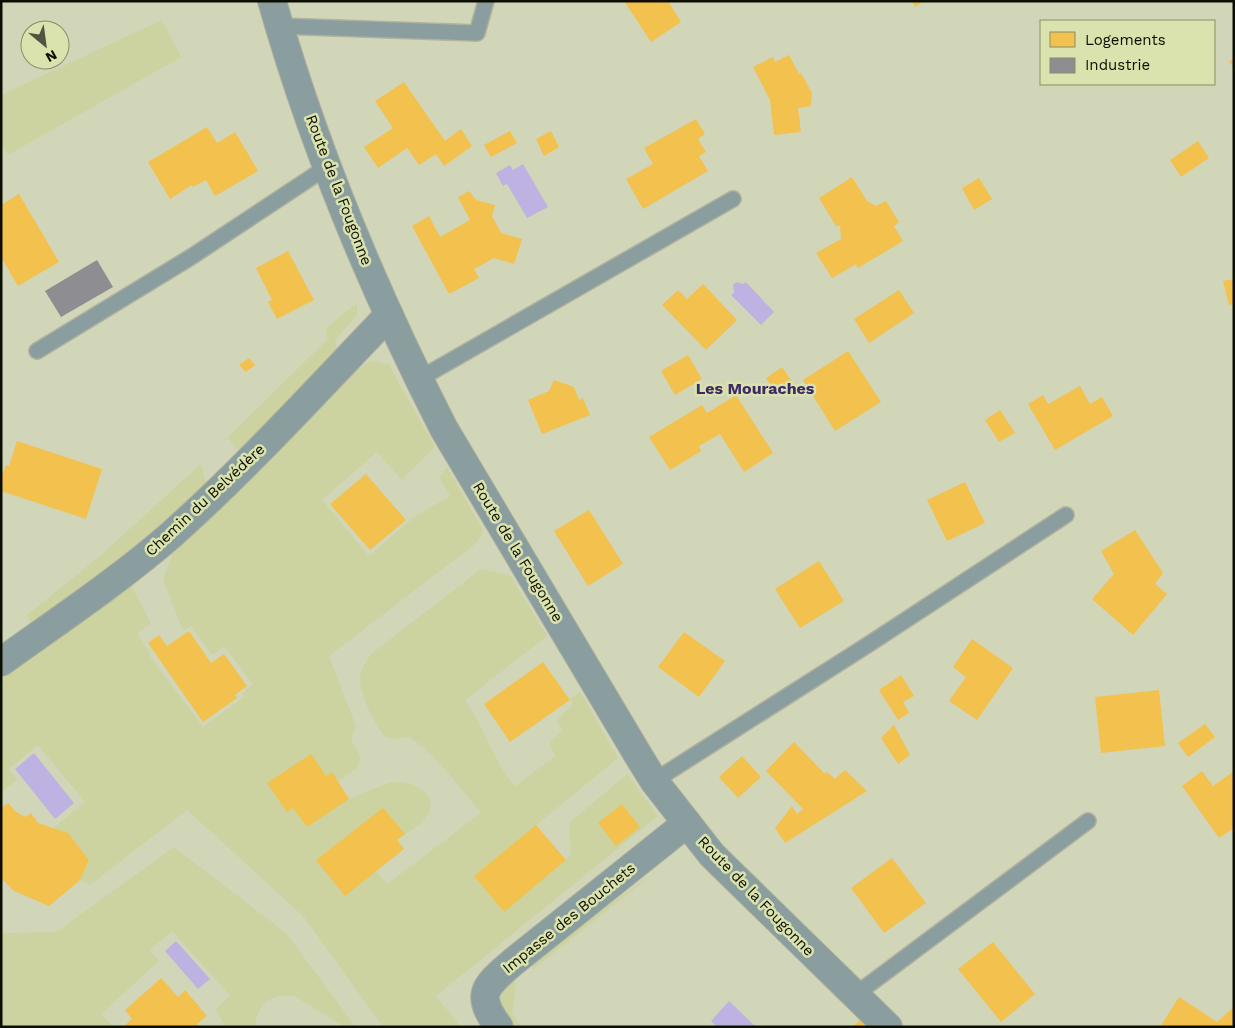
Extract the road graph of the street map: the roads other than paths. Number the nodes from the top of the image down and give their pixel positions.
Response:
1 (486, 1) edge
2 (276, 14) edge
3 (327, 167) junction
4 (732, 198) dead end
5 (389, 315) junction
6 (37, 351) dead end
7 (419, 379) junction
8 (1066, 515) dead end
9 (1, 662) edge
10 (654, 781) junction
11 (1088, 821) dead end
12 (687, 823) junction
13 (855, 994) junction
14 (499, 1027) edge
15 (888, 1027) edge

1 - 2 lane
2 - 3 street, Route de la Fougonne
3 - 5 street, Route de la Fougonne
3 - 6 lane
4 - 7 lane
5 - 7 street, Route de la Fougonne
5 - 9 street, Chemin du Belvédère
7 - 10 street, Route de la Fougonne
8 - 10 lane
10 - 12 street, Route de la Fougonne
11 - 13 lane
12 - 13 street, Route de la Fougonne
12 - 14 street, Impasse des Bouchets
13 - 15 street, Route de la Fougonne

